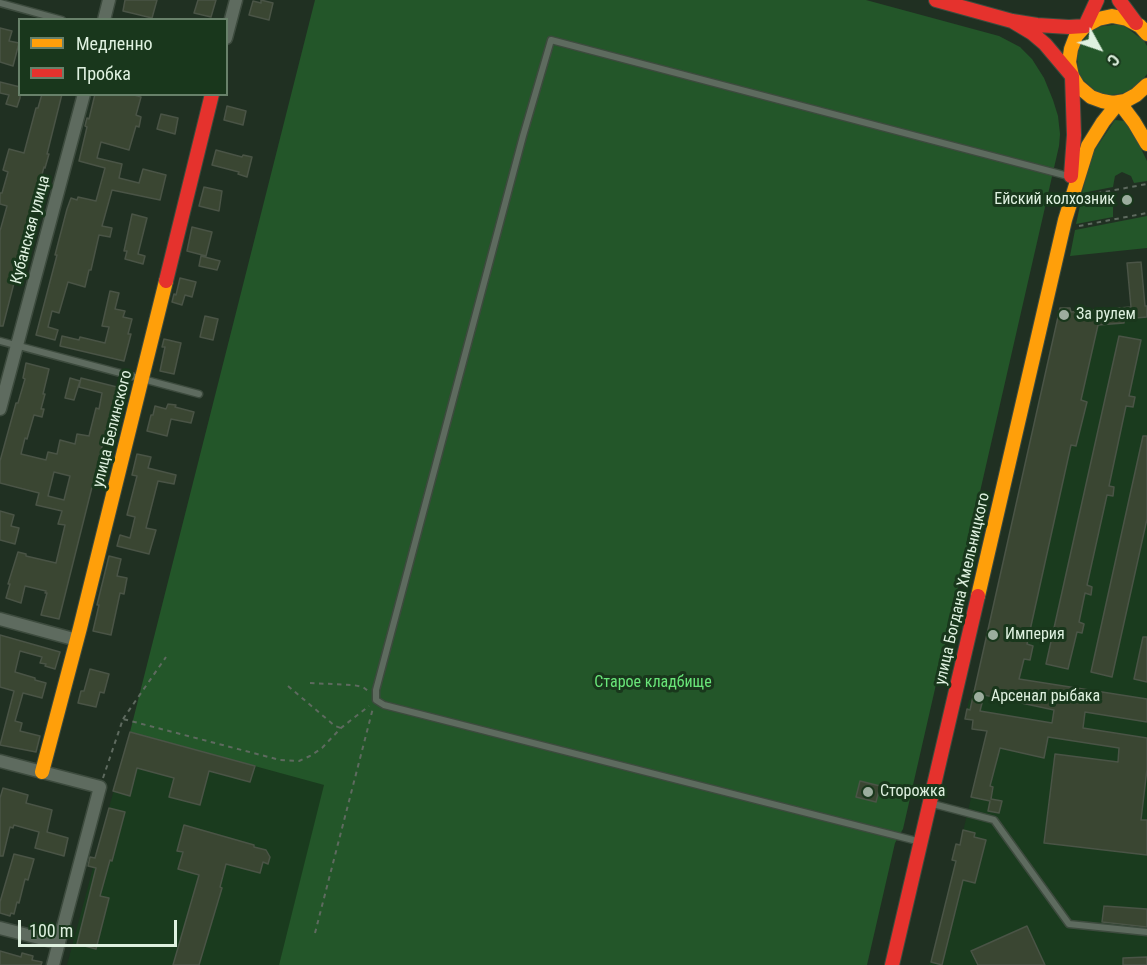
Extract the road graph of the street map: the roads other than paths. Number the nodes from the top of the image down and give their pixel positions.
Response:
1 (109, 0) edge
2 (236, 0) edge
3 (936, 0) edge
4 (1097, 0) edge
5 (1119, 0) edge
6 (0, 3) edge
7 (55, 18) edge
8 (104, 18) edge
9 (1012, 21) junction
10 (1085, 26) junction
11 (228, 30) edge
12 (1143, 30) edge
13 (1072, 76) junction
14 (1147, 85) edge
15 (83, 96) edge
16 (212, 96) edge
17 (1119, 102) junction
18 (1147, 144) edge
19 (1071, 177) junction
20 (1070, 223) junction
21 (0, 341) edge
22 (17, 346) junction
23 (142, 379) junction
24 (199, 394) dead end
25 (0, 409) edge
26 (0, 619) edge
27 (77, 640) junction
28 (0, 761) edge
29 (42, 772) junction
30 (929, 803) junction
31 (920, 842) junction
32 (0, 928) edge
33 (1147, 932) edge
34 (59, 943) junction
35 (53, 965) edge
36 (891, 965) edge

1 - 8 street
2 - 11 street
3 - 9 main road
4 - 10 main road, улица Богдана Хмельницкого
5 - 12 main road
6 - 7 lane
9 - 10 main road
9 - 13 main road
10 - 12 main road
10 - 13 main road, улица Богдана Хмельницкого
13 - 17 main road
13 - 19 main road, улица Богдана Хмельницкого
14 - 17 main road
15 - 22 street, Кубанская улица
16 - 23 main road, улица Белинского
17 - 18 main road
17 - 20 main road, улица Богдана Хмельницкого
19 - 20 main road, улица Богдана Хмельницкого
19 - 31 lane
20 - 30 main road, улица Богдана Хмельницкого
21 - 22 lane
22 - 23 lane
22 - 25 street, Кубанская улица
23 - 24 lane
23 - 27 main road, улица Белинского
26 - 27 street
27 - 29 main road, улица Белинского
28 - 29 street
29 - 34 street
30 - 31 main road, улица Богдана Хмельницкого
30 - 33 lane
31 - 36 main road, улица Богдана Хмельницкого
32 - 34 street
34 - 35 street

